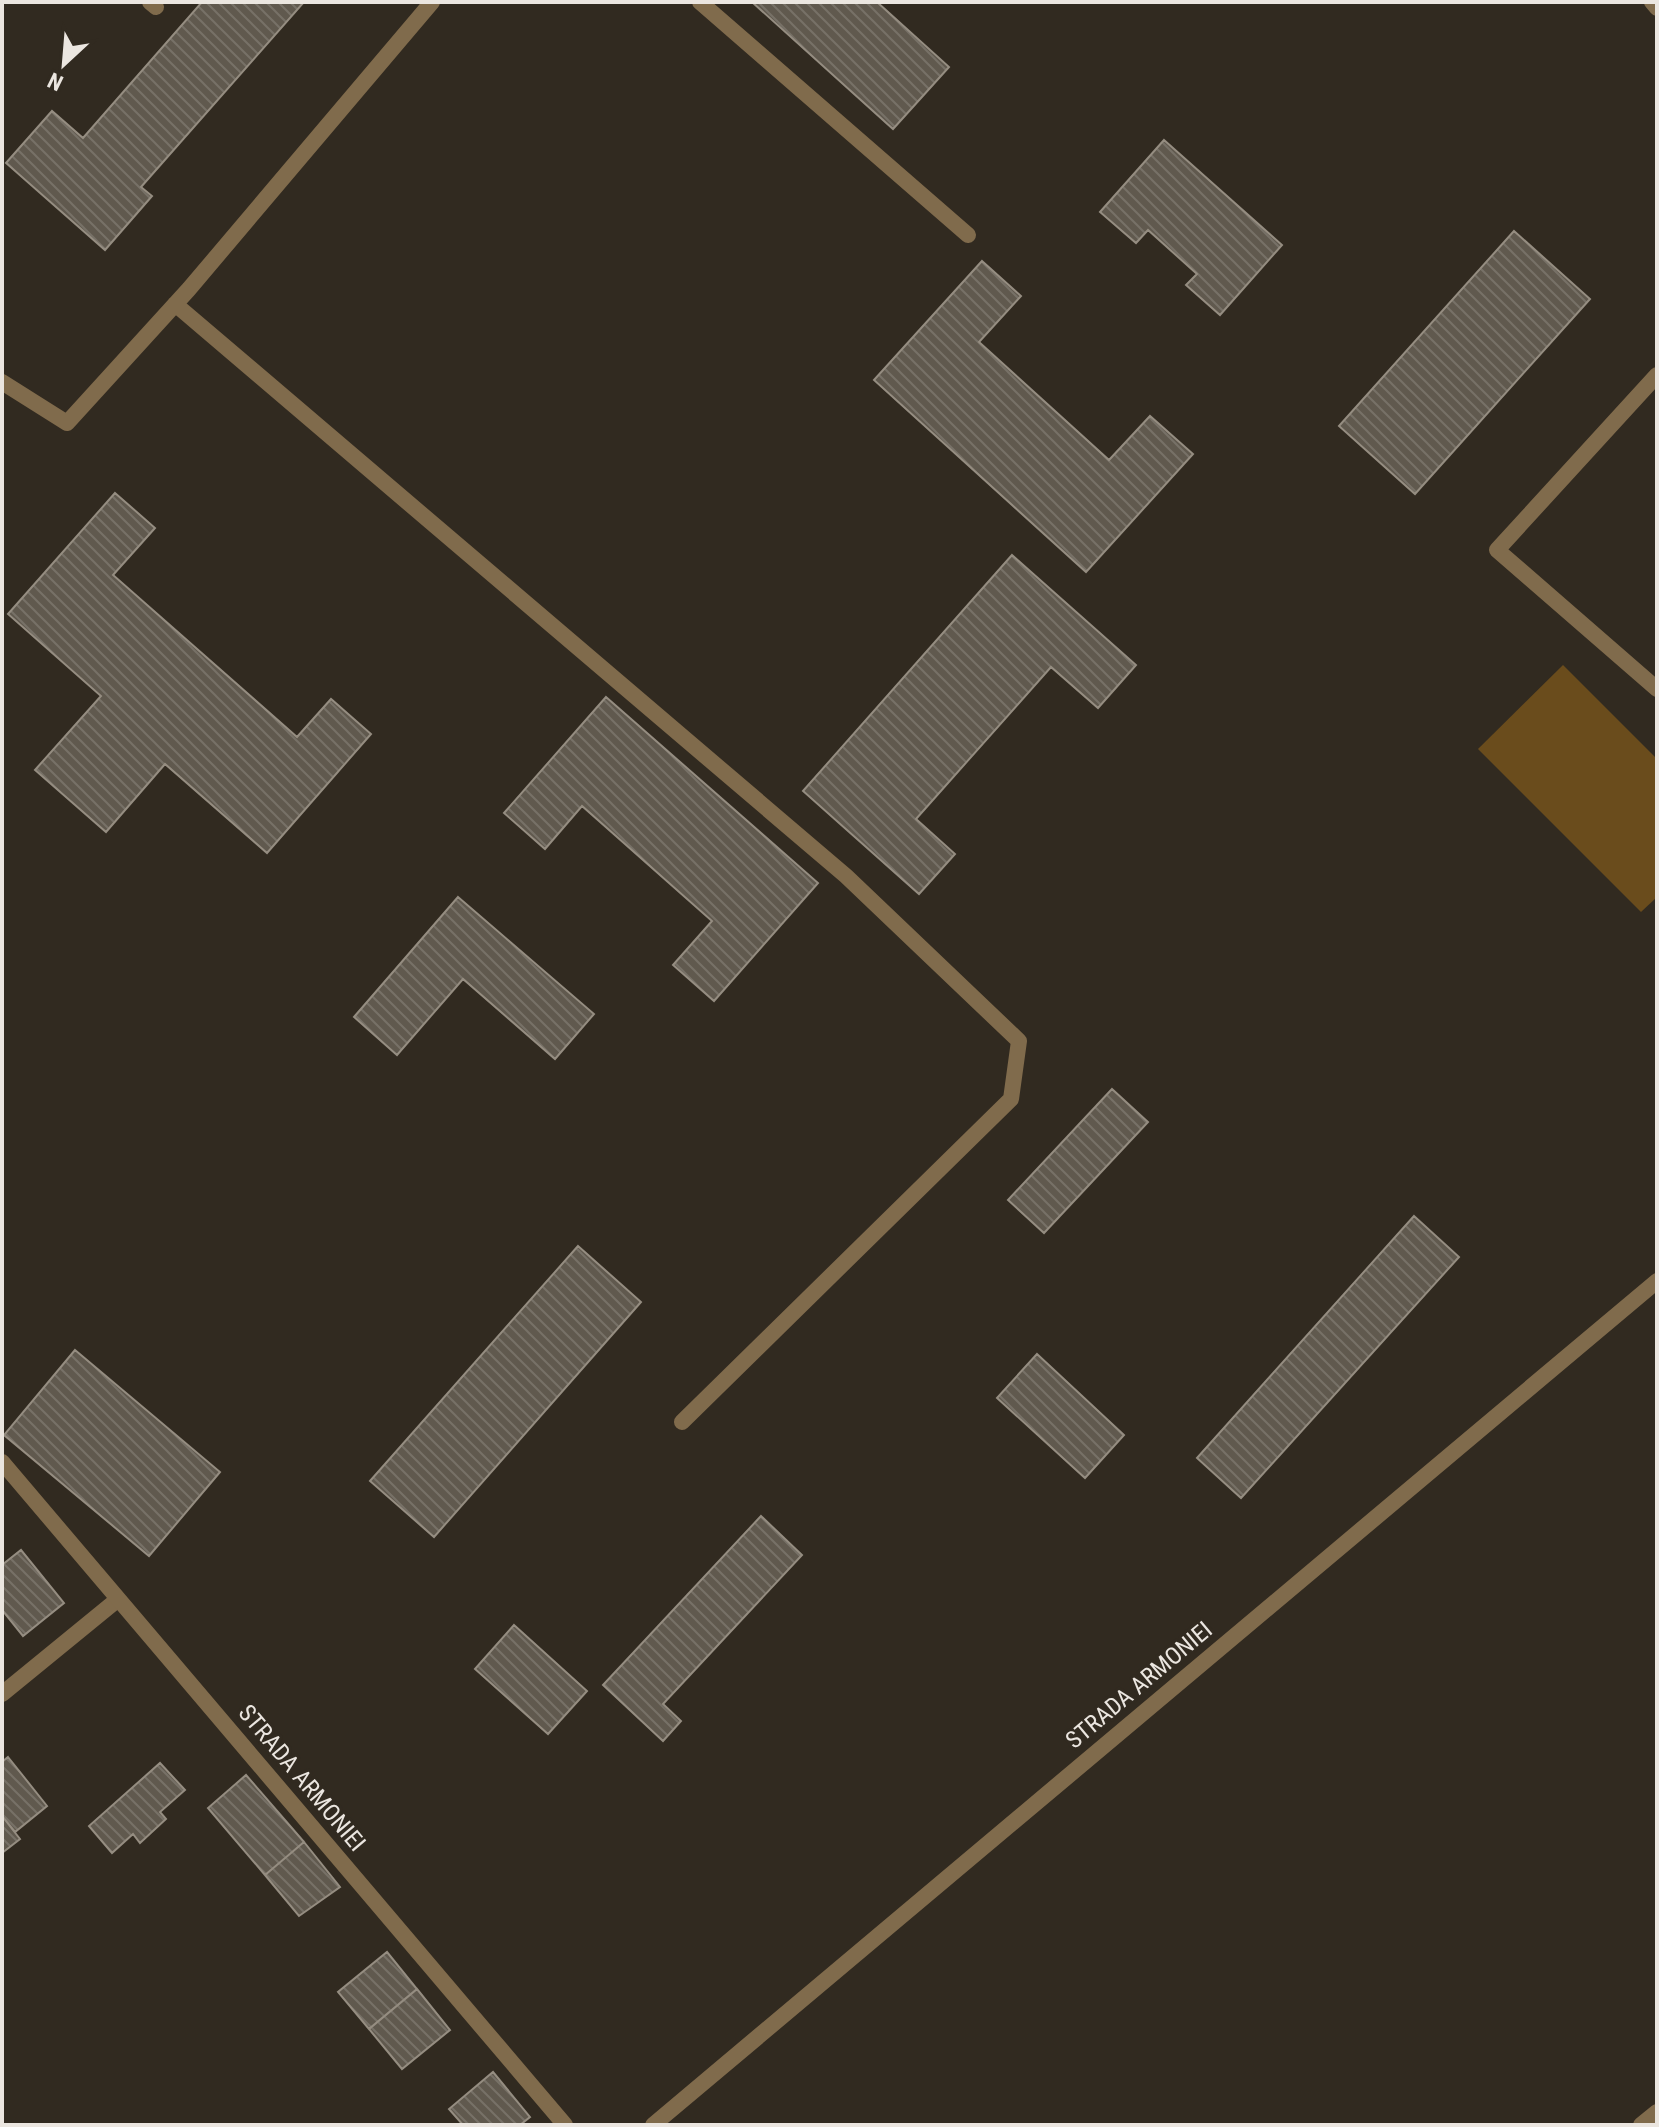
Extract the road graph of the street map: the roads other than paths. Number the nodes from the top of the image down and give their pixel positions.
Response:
1 (432, 2) edge
2 (700, 2) edge
3 (1652, 2) edge
4 (1657, 8) edge
5 (968, 235) dead end
6 (175, 304) junction
7 (1657, 375) edge
8 (2, 382) edge
9 (1657, 689) edge
10 (1657, 1281) edge
11 (682, 1422) dead end
12 (2, 1462) edge
13 (117, 1600) junction
14 (2, 1694) edge
15 (1657, 2112) edge
16 (565, 2125) edge
17 (653, 2125) edge
18 (1641, 2125) edge

1 - 6 street
2 - 5 street
3 - 4 street
6 - 8 street
6 - 11 street
7 - 9 street
10 - 17 street, STRADA ARMONIEI
12 - 13 street, STRADA ARMONIEI
13 - 14 street
13 - 16 street, STRADA ARMONIEI
15 - 18 street

